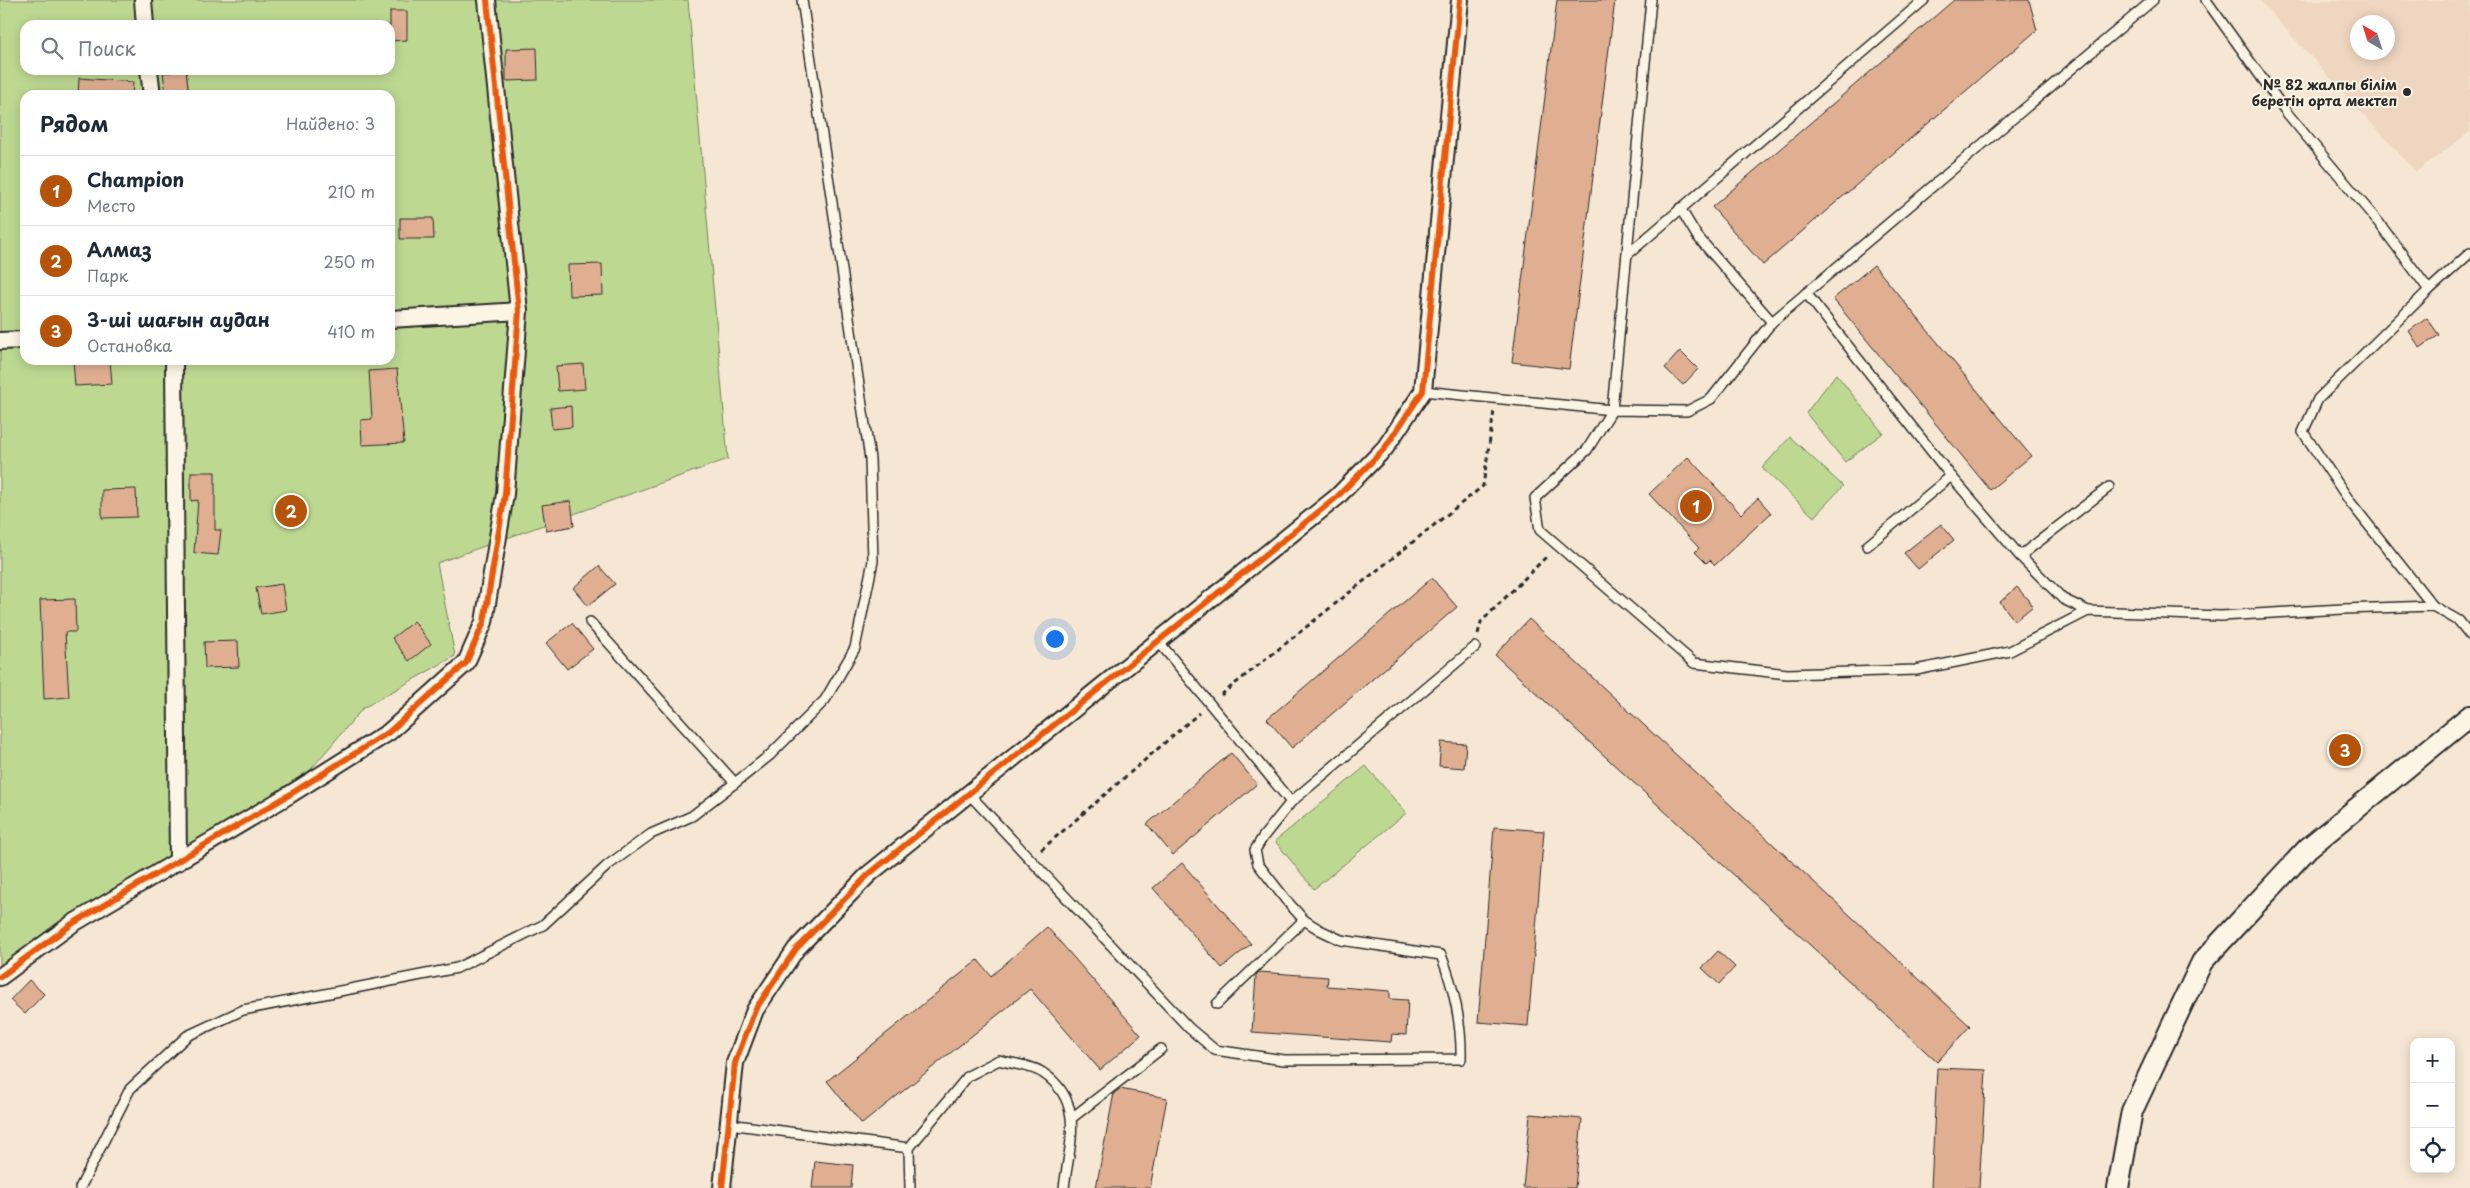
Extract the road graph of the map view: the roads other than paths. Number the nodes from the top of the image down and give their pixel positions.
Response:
1 (143, 0) edge
2 (487, 0) edge
3 (802, 0) edge
4 (1460, 0) edge
5 (1651, 0) edge
6 (1924, 0) edge
7 (2153, 0) edge
8 (2206, 0) edge
9 (145, 20) edge
10 (150, 75) edge
11 (152, 90) edge
12 (1680, 208) junction
13 (2470, 253) edge
14 (1627, 255) junction
15 (2429, 290) junction
16 (1806, 293) junction
17 (519, 311) junction
18 (395, 319) edge
19 (1772, 322) junction
20 (20, 340) edge
21 (0, 341) edge
22 (174, 365) edge
23 (1423, 391) junction
24 (1612, 410) junction
25 (1951, 476) junction
26 (2109, 487) dead end
27 (1867, 546) dead end
28 (2020, 556) junction
29 (2433, 606) junction
30 (2088, 611) junction
31 (590, 622) dead end
32 (2470, 634) edge
33 (1158, 641) junction
34 (1475, 647) road end
35 (2470, 716) edge
36 (735, 783) junction
37 (968, 793) junction
38 (1291, 802) junction
39 (178, 862) junction
40 (1304, 920) junction
41 (0, 977) edge
42 (1217, 1004) dead end
43 (1161, 1049) dead end
44 (1073, 1117) junction
45 (728, 1124) junction
46 (909, 1148) junction
47 (80, 1188) edge
48 (722, 1188) edge
49 (910, 1188) edge
50 (1064, 1188) edge
51 (2118, 1188) edge

1 - 9 street
2 - 17 street
3 - 36 lane
4 - 23 street
5 - 14 lane
6 - 12 lane
7 - 16 lane
8 - 15 lane
10 - 11 street
12 - 14 lane
12 - 19 lane
13 - 15 lane
14 - 24 lane
15 - 29 lane
16 - 19 lane
16 - 25 lane
17 - 18 street
17 - 39 street
19 - 24 lane
20 - 21 street
22 - 39 street
23 - 24 lane
23 - 33 street
24 - 30 lane
25 - 27 lane
25 - 28 lane
26 - 28 lane
28 - 30 lane
29 - 30 lane
29 - 32 lane
31 - 36 lane
33 - 37 street
33 - 38 lane
34 - 38 lane
35 - 51 street
36 - 47 lane
37 - 40 lane
37 - 45 street
38 - 40 lane
39 - 41 street
40 - 42 lane
43 - 44 lane
44 - 46 lane
44 - 50 lane
45 - 46 lane
45 - 48 street
46 - 49 lane

